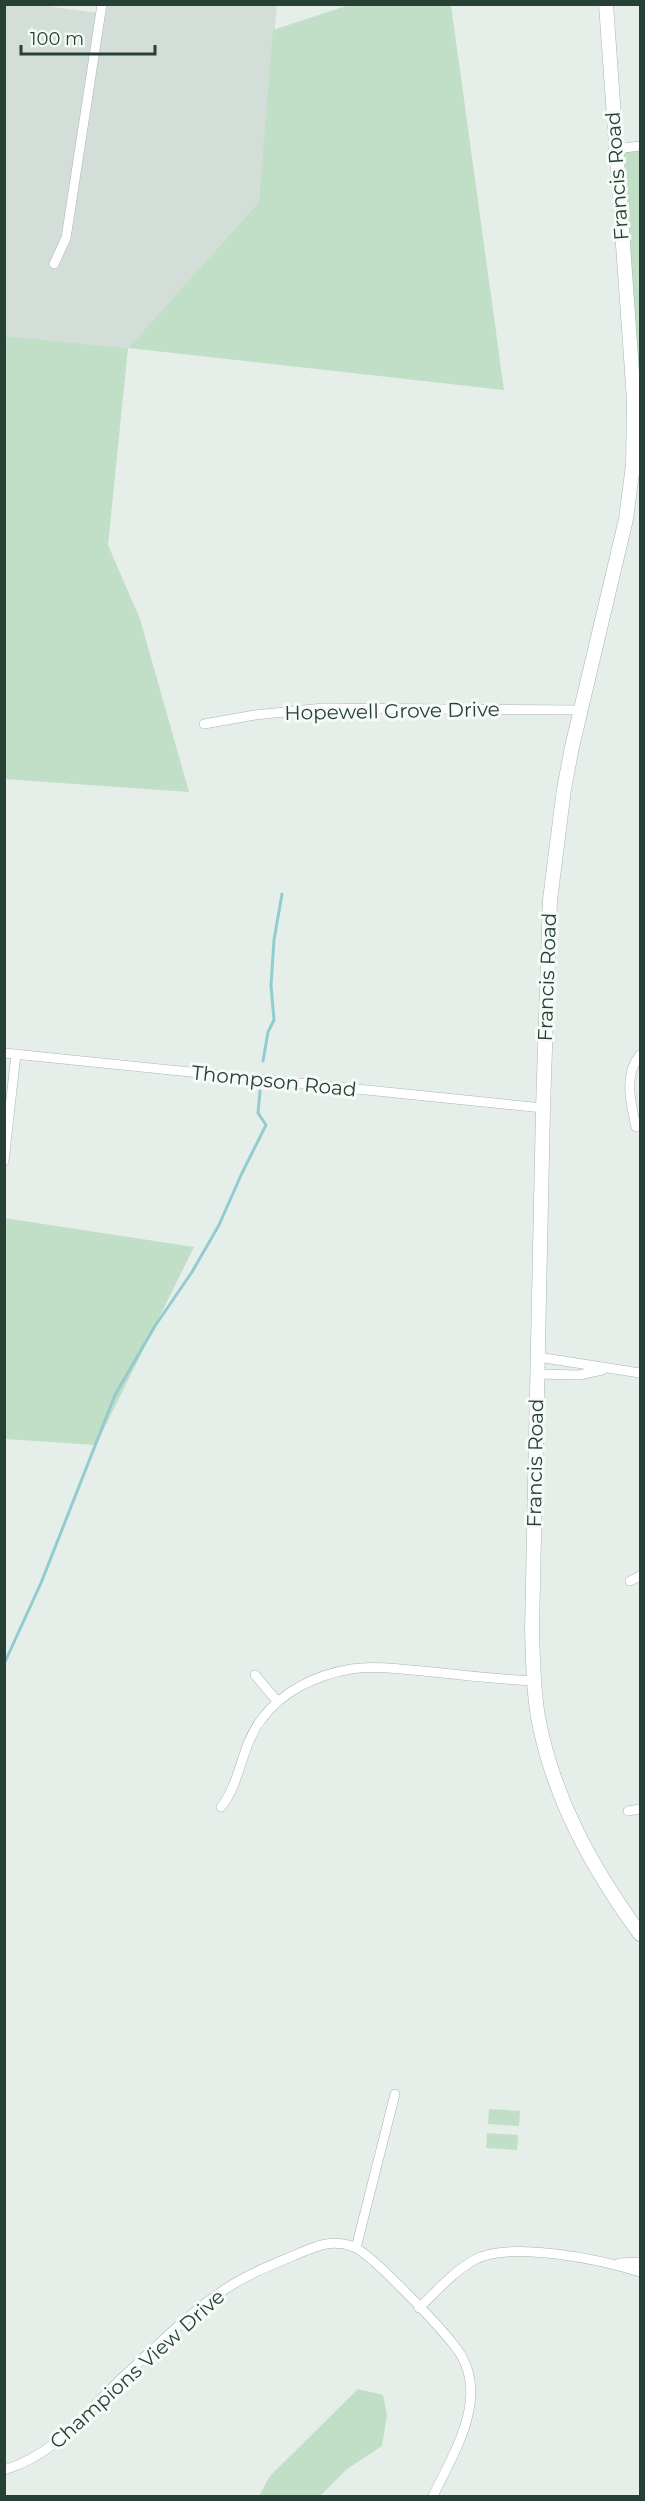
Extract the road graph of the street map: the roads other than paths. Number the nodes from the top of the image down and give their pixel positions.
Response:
1 (102, 4) edge
2 (606, 4) edge
3 (640, 146) edge
4 (615, 149) junction
5 (54, 264) dead end
6 (581, 710) junction
7 (204, 724) dead end
8 (4, 1053) edge
9 (16, 1054) junction
10 (640, 1055) edge
11 (543, 1108) junction
12 (636, 1126) dead end
13 (4, 1161) edge
14 (538, 1357) junction
15 (608, 1369) junction
16 (640, 1373) edge
17 (537, 1374) junction
18 (640, 1576) edge
19 (630, 1581) dead end
20 (255, 1675) dead end
21 (534, 1681) junction
22 (277, 1701) junction
23 (221, 1807) dead end
24 (640, 1809) edge
25 (628, 1812) dead end
26 (640, 1934) edge
27 (395, 2094) dead end
28 (356, 2248) junction
29 (640, 2262) edge
30 (613, 2263) junction
31 (640, 2272) edge
32 (419, 2308) junction
33 (4, 2470) edge
34 (433, 2496) edge

1 - 5 street
2 - 4 street, Francis Road
3 - 4 street
4 - 6 street, Francis Road
6 - 7 street, Hopewell Grove Drive
6 - 11 street, Francis Road
8 - 9 street, Thompson Road
9 - 11 street, Thompson Road
9 - 13 street
10 - 12 street
11 - 14 street, Francis Road
14 - 15 street
14 - 17 street, Francis Road
15 - 16 street
15 - 17 street
17 - 21 street, Francis Road
18 - 19 street
20 - 22 street
21 - 22 street
21 - 26 street, Francis Road
22 - 23 street
24 - 25 street
27 - 28 street
28 - 32 street
28 - 33 street, Champions View Drive
29 - 30 street
30 - 31 street
30 - 32 street
32 - 34 street

